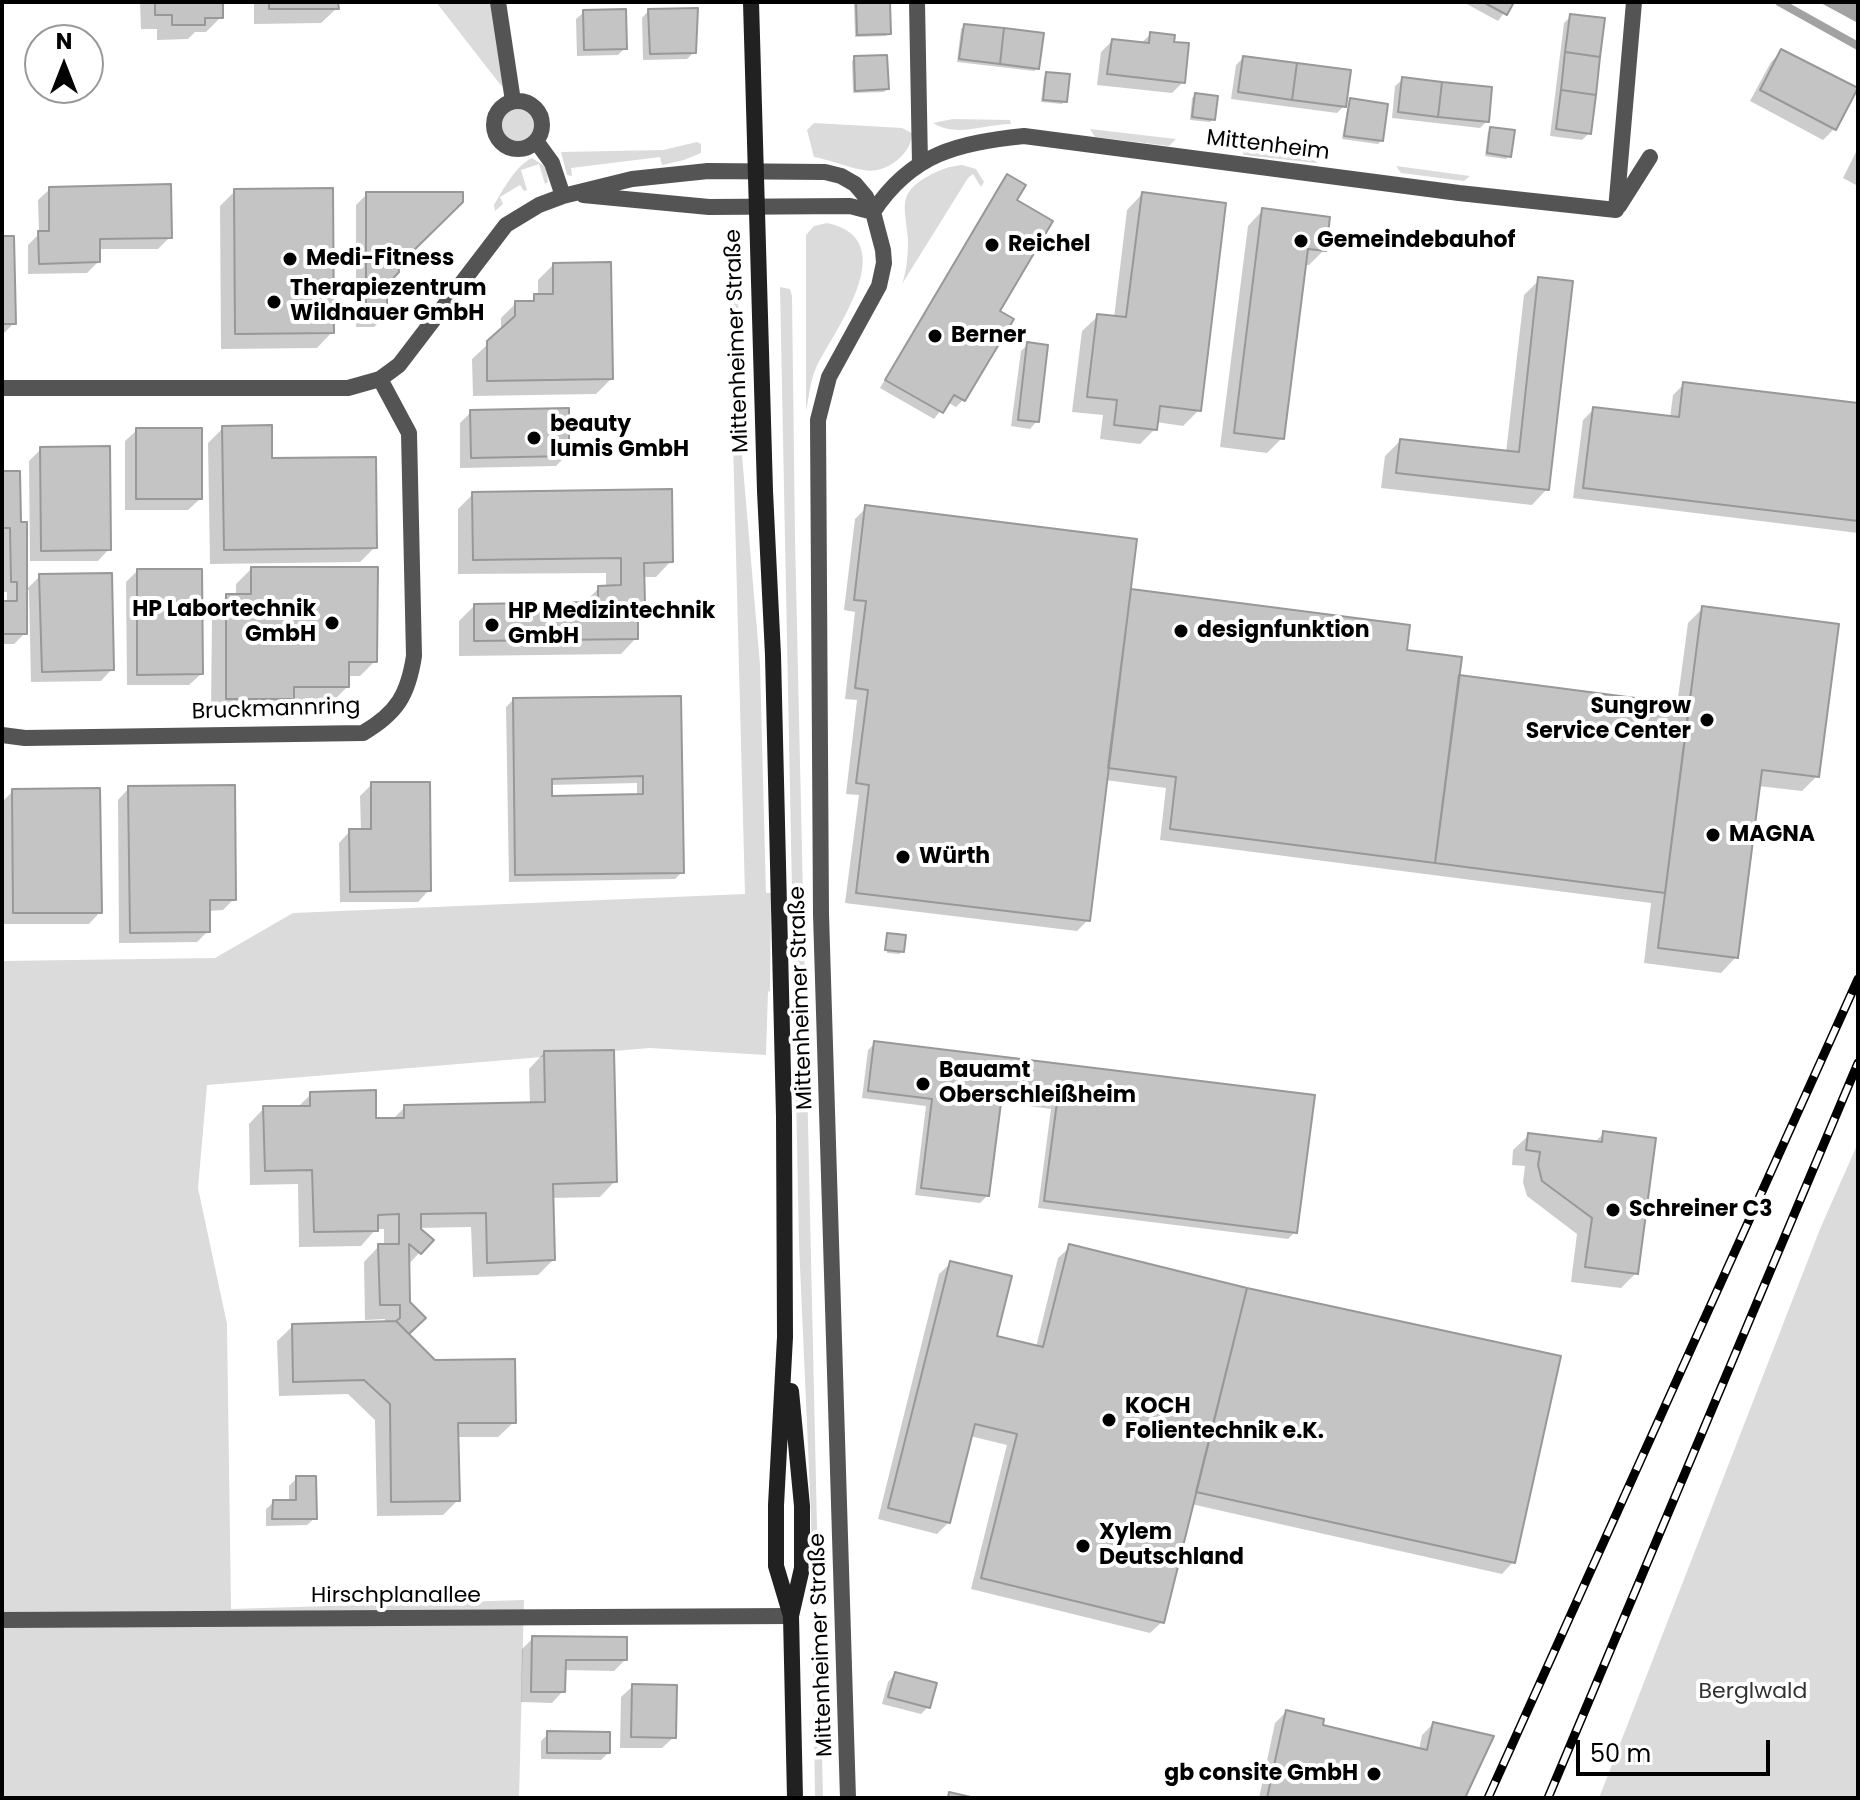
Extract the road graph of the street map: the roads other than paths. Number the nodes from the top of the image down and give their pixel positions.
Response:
1 (498, 2) edge
2 (751, 2) edge
3 (917, 2) edge
4 (1634, 2) edge
5 (513, 101) junction
6 (536, 141) junction
7 (1650, 157) dead end
8 (920, 164) junction
9 (755, 170) junction
10 (568, 195) junction
11 (756, 208) junction
12 (1616, 210) junction
13 (873, 212) junction
14 (380, 379) junction
15 (2, 388) edge
16 (2, 735) edge
17 (785, 1337) junction
18 (791, 1616) junction
19 (2, 1620) edge
20 (795, 1798) edge
21 (848, 1798) edge

1 - 5 street
2 - 9 main road
3 - 8 street
4 - 12 street
5 - 6 street
5 - 6 street
6 - 10 street
7 - 12 street
8 - 12 street, Mittenheim
8 - 13 street, Mittenheim
9 - 10 street
9 - 11 main road, Mittenheimer Straße
9 - 13 street, Mittenheimer Straße
10 - 11 street
10 - 14 street
11 - 13 street, Mittenheimer Straße
11 - 17 main road, Mittenheimer Straße
13 - 21 street, Mittenheimer Straße
14 - 15 street
14 - 16 street, Bruckmannring
17 - 18 main road, Mittenheimer Straße
17 - 18 main road, Mittenheimer Straße
18 - 19 street, Hirschplanallee
18 - 20 main road, Mittenheimer Straße

